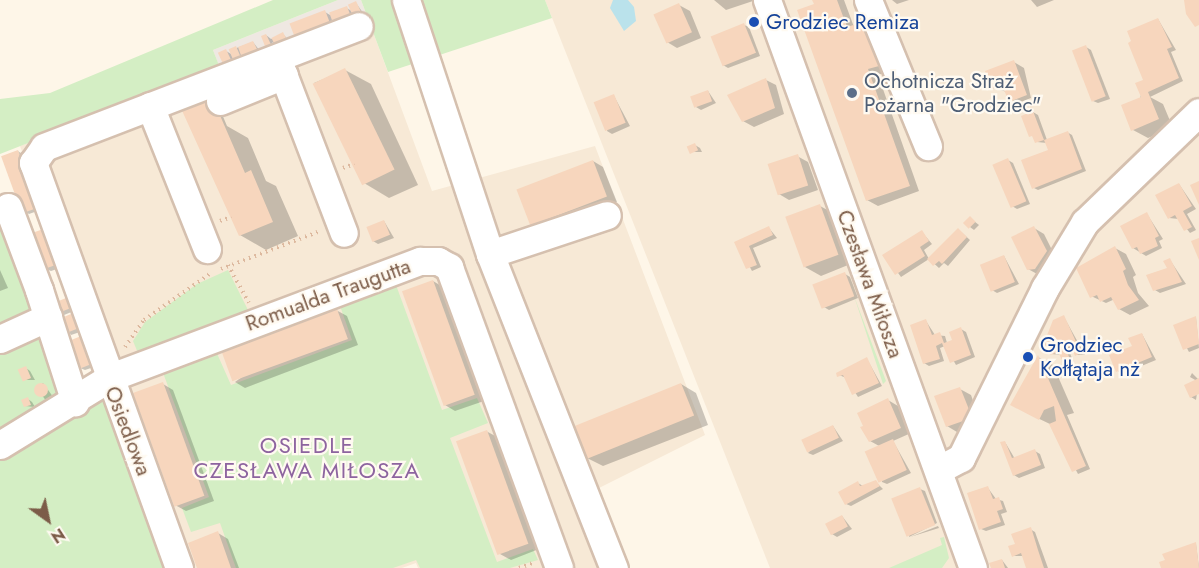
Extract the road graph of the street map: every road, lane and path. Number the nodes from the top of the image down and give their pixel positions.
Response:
1 (406, 0) edge
2 (868, 0) edge
3 (776, 3) edge
4 (358, 26) dead end
5 (280, 66) junction
6 (220, 101) dead end
7 (150, 106) junction
8 (1199, 112) edge
9 (928, 146) dead end
10 (8, 207) dead end
11 (606, 215) dead end
12 (342, 227) joint
13 (207, 249) dead end
14 (490, 254) junction
15 (75, 276) junction
16 (39, 290) junction
17 (244, 291) dead end
18 (250, 306) dead end
19 (48, 317) junction
20 (0, 339) edge
21 (110, 373) junction
22 (75, 402) junction
23 (0, 445) edge
24 (938, 470) junction
25 (179, 568) edge
26 (559, 568) edge
27 (614, 568) edge
28 (973, 568) edge

1 - 14 street
2 - 9 street
3 - 24 street, Czesława Miłosza
4 - 5 street
5 - 6 street
5 - 7 street
5 - 12 street
7 - 13 street
7 - 15 street
8 - 24 street
10 - 16 street
11 - 14 street
12 - 21 path
14 - 27 street
15 - 16 street
15 - 21 street
16 - 19 street
17 - 18 path
19 - 20 street
19 - 22 street
21 - 22 street, Osiedlowa
21 - 25 street, Osiedlowa
21 - 26 street, Romualda Traugutta
22 - 23 street, Osiedlowa
24 - 28 street, Czesława Miłosza

